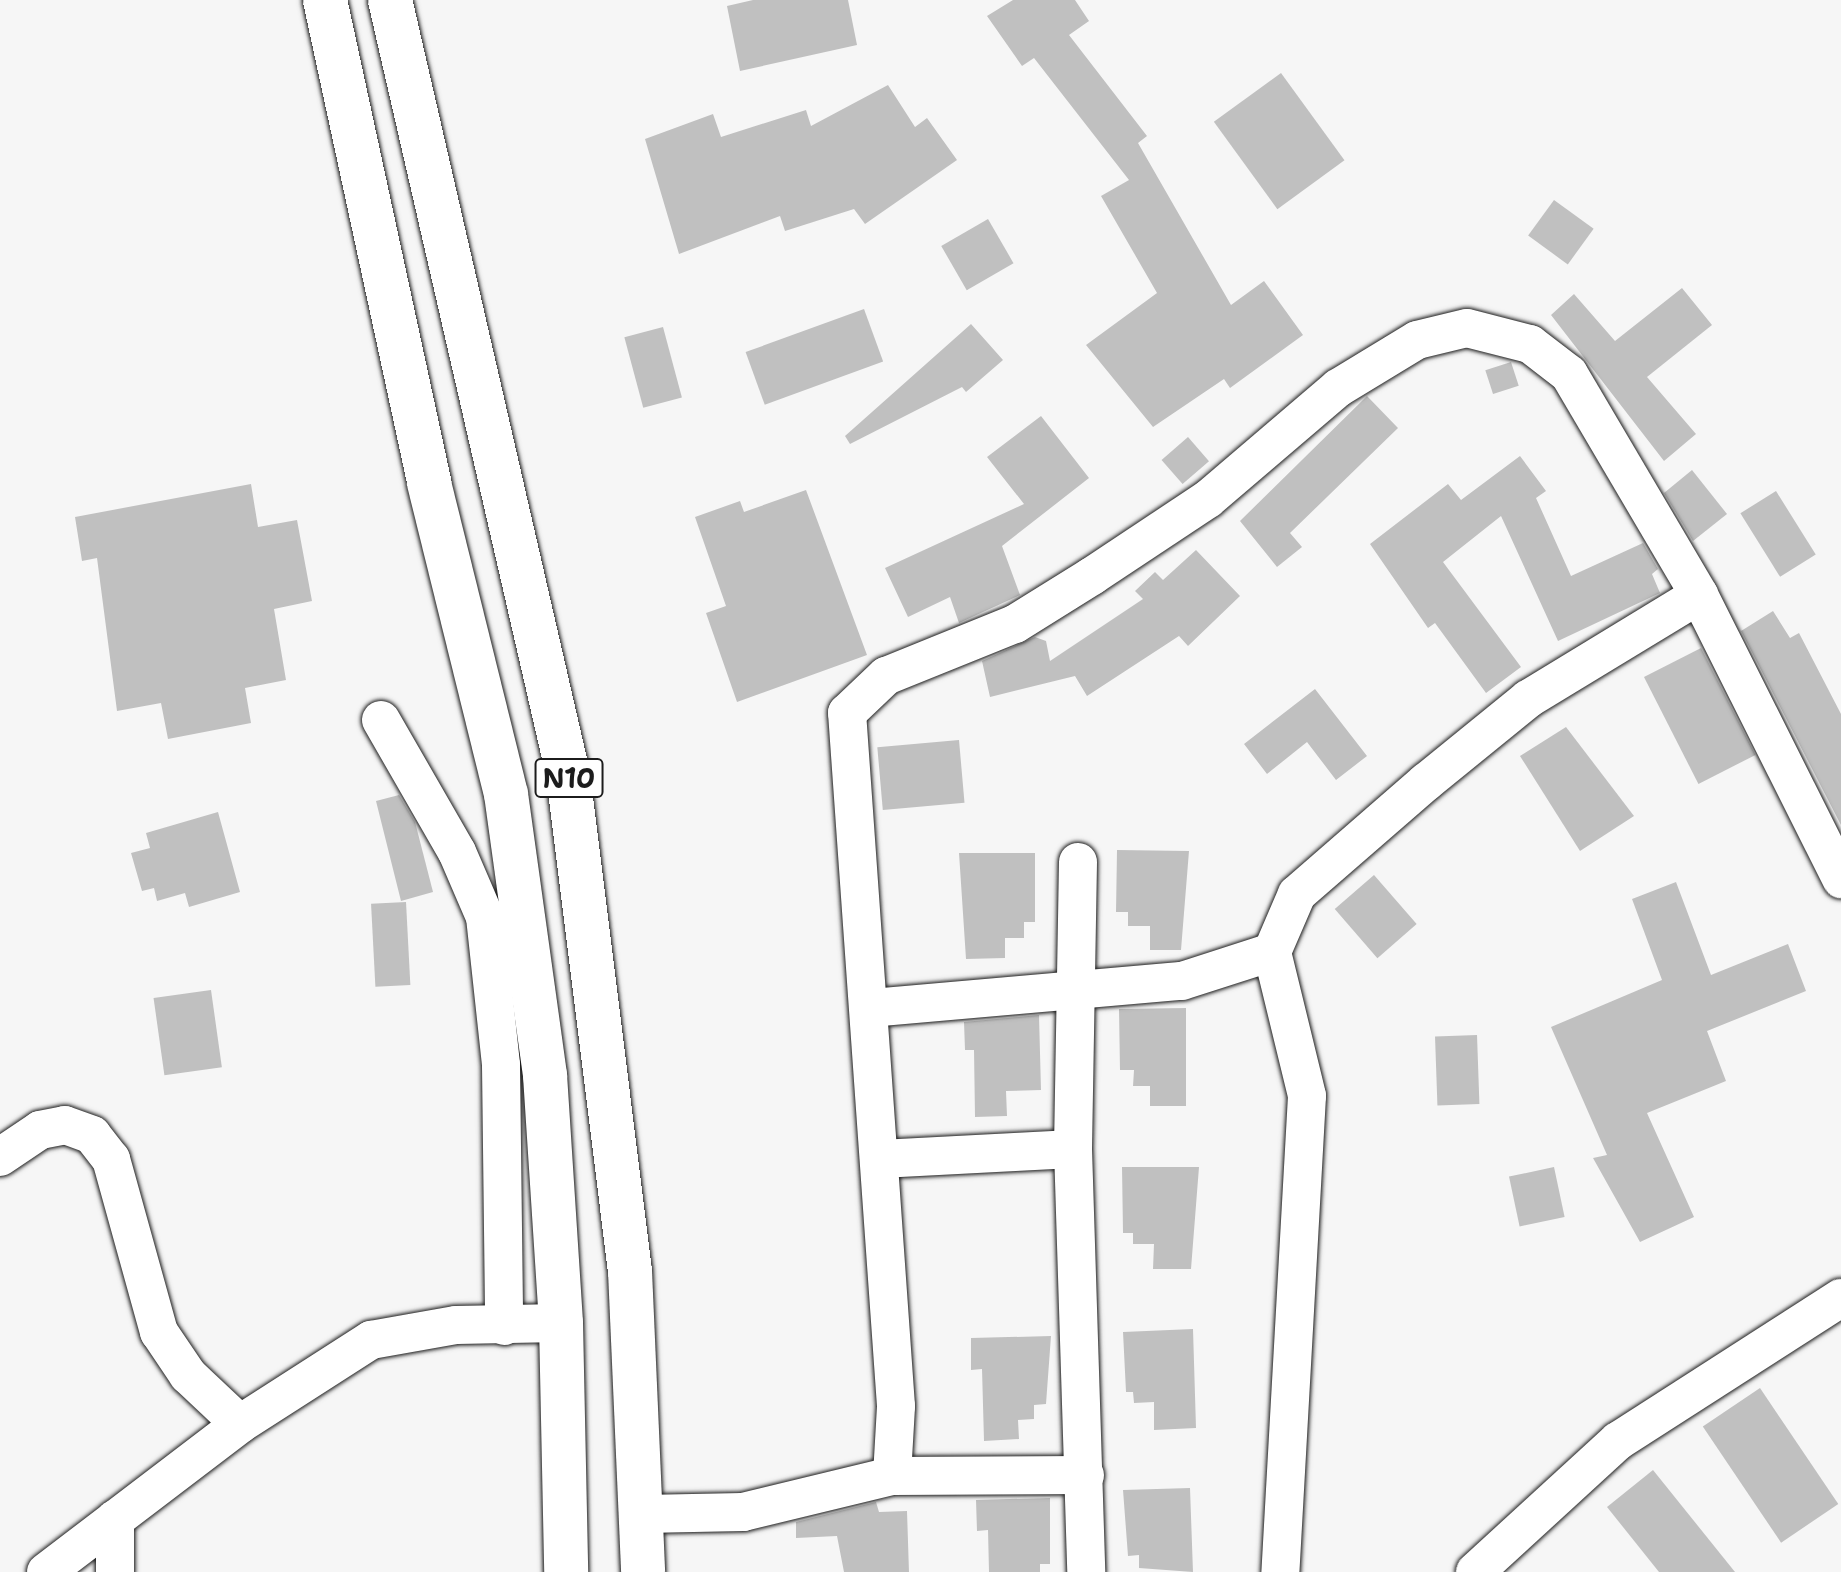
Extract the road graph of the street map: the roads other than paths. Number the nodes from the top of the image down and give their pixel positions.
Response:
1 (325, 0) edge
2 (390, 0) edge
3 (1699, 595) junction
4 (381, 720) dead end
5 (1078, 862) dead end
6 (1841, 879) edge
7 (1272, 952) junction
8 (1079, 994) junction
9 (871, 1008) junction
10 (606, 1073) junction
11 (545, 1075) junction
12 (1073, 1149) junction
13 (0, 1157) edge
14 (880, 1159) junction
15 (1841, 1298) edge
16 (561, 1323) junction
17 (504, 1326) junction
18 (240, 1424) junction
19 (1085, 1475) junction
20 (892, 1476) junction
21 (643, 1514) junction
22 (115, 1519) junction
23 (46, 1572) edge
24 (115, 1572) edge
25 (566, 1572) edge
26 (643, 1572) edge
27 (1086, 1572) edge
28 (1280, 1572) edge
29 (1475, 1572) edge

1 - 11 main road, N10
2 - 10 main road, N10
3 - 6 street
3 - 7 street
3 - 9 street
4 - 17 street
5 - 8 street
7 - 8 street
7 - 28 street
8 - 9 street
8 - 12 street
9 - 14 street
10 - 11 main road
10 - 21 main road, N10
11 - 16 main road, N10
12 - 14 street
12 - 19 street
13 - 18 street
14 - 20 street
15 - 29 street
16 - 17 street
16 - 25 main road, N10
17 - 18 street
18 - 22 street
19 - 20 street
19 - 27 street
20 - 21 street
21 - 26 main road, N10
22 - 23 street
22 - 24 street

